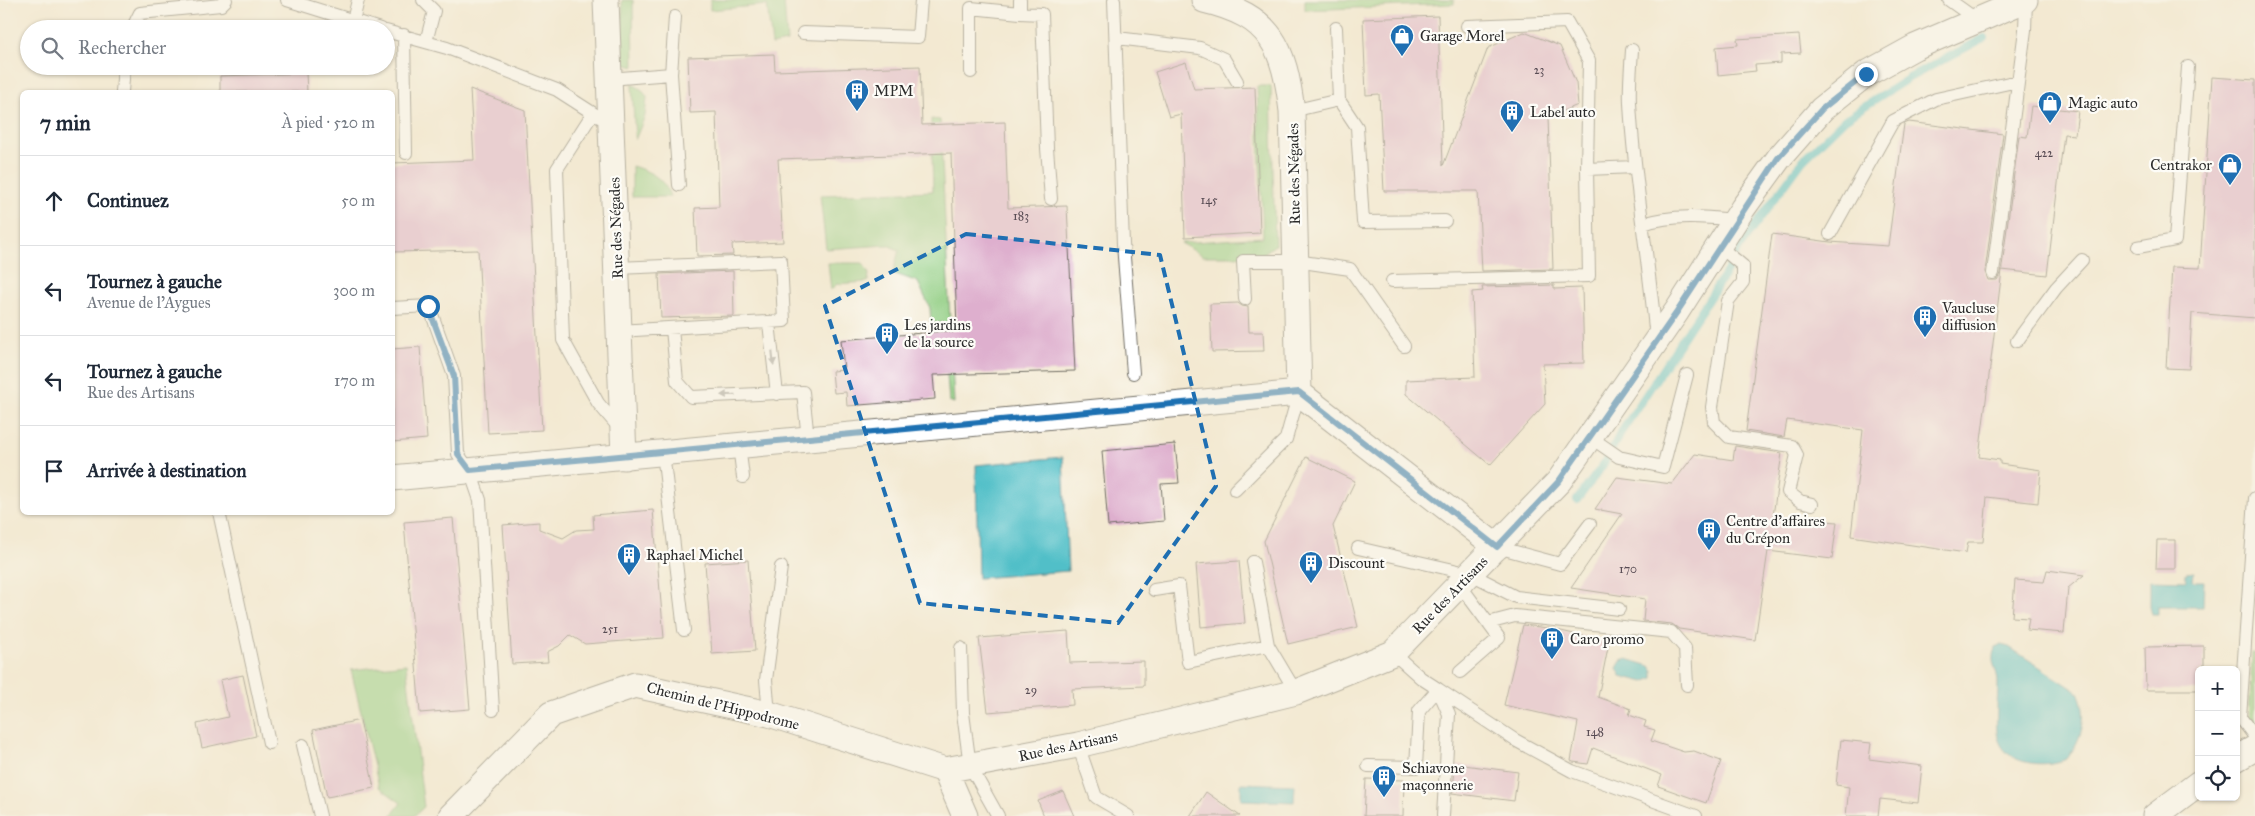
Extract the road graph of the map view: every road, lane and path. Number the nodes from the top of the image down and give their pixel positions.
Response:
1 (226, 0) edge
2 (287, 0) edge
3 (358, 0) edge
4 (423, 0) edge
5 (606, 0) edge
6 (921, 0) edge
7 (1114, 0) edge
8 (1204, 0) edge
9 (1950, 0) edge
10 (2026, 0) edge
11 (1020, 6) edge
12 (675, 17) dead end
13 (136, 20) edge
14 (350, 20) edge
15 (353, 20) edge
16 (1977, 20) junction
17 (1467, 26) dead end
18 (1336, 28) dead end
19 (395, 33) edge
20 (803, 33) dead end
21 (404, 36) junction
22 (1117, 38) junction
23 (426, 42) junction
24 (1632, 50) dead end
25 (2188, 67) dead end
26 (971, 72) dead end
27 (672, 74) junction
28 (123, 75) edge
29 (609, 79) junction
30 (1237, 81) dead end
31 (2018, 81) junction
32 (122, 90) edge
33 (1339, 100) junction
34 (1292, 111) junction
35 (602, 119) junction
36 (406, 154) dead end
37 (1635, 167) junction
38 (1587, 169) junction
39 (679, 185) dead end
40 (1051, 199) dead end
41 (1735, 220) junction
42 (1444, 221) dead end
43 (1643, 224) junction
44 (1830, 234) dead end
45 (1719, 246) junction
46 (2138, 247) dead end
47 (2082, 260) dead end
48 (1296, 261) junction
49 (618, 268) junction
50 (1993, 273) dead end
51 (1392, 281) dead end
52 (1245, 299) dead end
53 (395, 308) edge
54 (769, 323) junction
55 (672, 329) junction
56 (619, 331) junction
57 (2017, 341) dead end
58 (1656, 342) junction
59 (1404, 346) dead end
60 (1133, 373) dead end
61 (1687, 375) dead end
62 (1299, 392) junction
63 (777, 394) junction
64 (623, 431) junction
65 (1590, 437) junction
66 (808, 439) junction
67 (739, 446) junction
68 (663, 453) junction
69 (624, 457) junction
70 (470, 470) junction
71 (743, 477) dead end
72 (395, 478) edge
73 (1235, 490) dead end
74 (2255, 498) edge
75 (1812, 504) dead end
76 (221, 515) edge
77 (1590, 524) dead end
78 (1497, 547) junction
79 (1358, 548) dead end
80 (1254, 562) dead end
81 (781, 567) dead end
82 (1466, 579) junction
83 (1154, 590) dead end
84 (1619, 609) dead end
85 (1488, 622) junction
86 (684, 630) dead end
87 (1268, 645) junction
88 (961, 648) dead end
89 (1393, 653) junction
90 (1460, 672) dead end
91 (1687, 685) dead end
92 (1438, 689) junction
93 (1296, 692) junction
94 (493, 710) dead end
95 (769, 714) junction
96 (2255, 737) edge
97 (269, 744) dead end
98 (303, 745) dead end
99 (1078, 745) junction
100 (2255, 748) edge
101 (2240, 757) edge
102 (970, 766) junction
103 (1368, 766) dead end
104 (945, 770) junction
105 (2195, 786) edge
106 (320, 816) edge
107 (452, 816) edge
108 (965, 816) edge
109 (998, 816) edge
110 (1128, 816) edge
111 (1442, 816) edge
112 (1696, 816) edge
113 (2155, 816) edge

1 - 13 lane
2 - 14 lane
3 - 15 lane
4 - 23 lane
5 - 29 street, Rue des Négades
6 - 20 lane
7 - 22 lane
8 - 34 street, Rue des Négades
9 - 16 lane
10 - 16 street, Rue des Artisans
10 - 31 lane
11 - 26 lane
11 - 40 lane
12 - 27 lane
16 - 41 street, Rue des Artisans
17 - 38 lane
18 - 33 lane
19 - 21 lane
21 - 23 lane
21 - 36 lane
22 - 30 lane
22 - 60 lane
23 - 35 lane
24 - 37 lane
25 - 46 lane
27 - 29 lane
27 - 39 lane
28 - 32 lane
29 - 35 street, Rue des Négades
31 - 44 lane
31 - 50 lane
33 - 34 lane
33 - 42 lane
34 - 48 street, Rue des Négades
35 - 49 street, Rue des Négades
35 - 64 lane
37 - 38 lane
37 - 43 lane
38 - 51 lane
41 - 43 lane
41 - 45 street, Rue des Artisans
43 - 58 lane
45 - 58 street, Rue des Artisans
45 - 75 lane
47 - 57 lane
48 - 52 lane
48 - 59 lane
48 - 62 street, Rue des Négades
49 - 54 lane
49 - 56 street, Rue des Négades
53 - 70 lane
54 - 55 lane
54 -> 63 lane
55 - 56 lane
63 -> 55 lane
56 - 64 street, Rue des Négades
58 - 65 street, Rue des Artisans
61 - 65 lane
62 - 66 street
62 - 73 lane
62 - 78 street
63 - 66 lane
64 - 69 street, Rue des Négades
65 - 78 street, Rue des Artisans
66 - 67 street
67 - 68 street
67 - 71 lane
68 - 69 street
68 - 86 lane
69 - 70 street
70 - 72 street
70 - 94 lane
74 - 96 lane
76 - 97 lane
77 - 78 lane
78 - 82 street, Rue des Artisans
79 - 82 lane
80 - 87 lane
81 - 95 lane
82 - 84 lane
82 - 85 lane
82 - 89 street, Rue des Artisans
83 - 87 lane
85 - 90 lane
85 - 91 lane
87 - 93 lane
88 - 102 lane
89 - 92 lane
89 - 93 street, Rue des Artisans
92 - 103 lane
92 - 111 lane
92 - 112 lane
93 - 99 street, Rue des Artisans
95 - 104 street, Chemin de l'Hippodrome
95 - 107 street, Chemin de l'Hippodrome
98 - 106 lane
99 - 102 street, Rue des Artisans
99 - 110 lane
100 - 101 street
102 - 104 street, Rue des Artisans
102 - 109 lane
104 - 108 street
105 - 113 street

